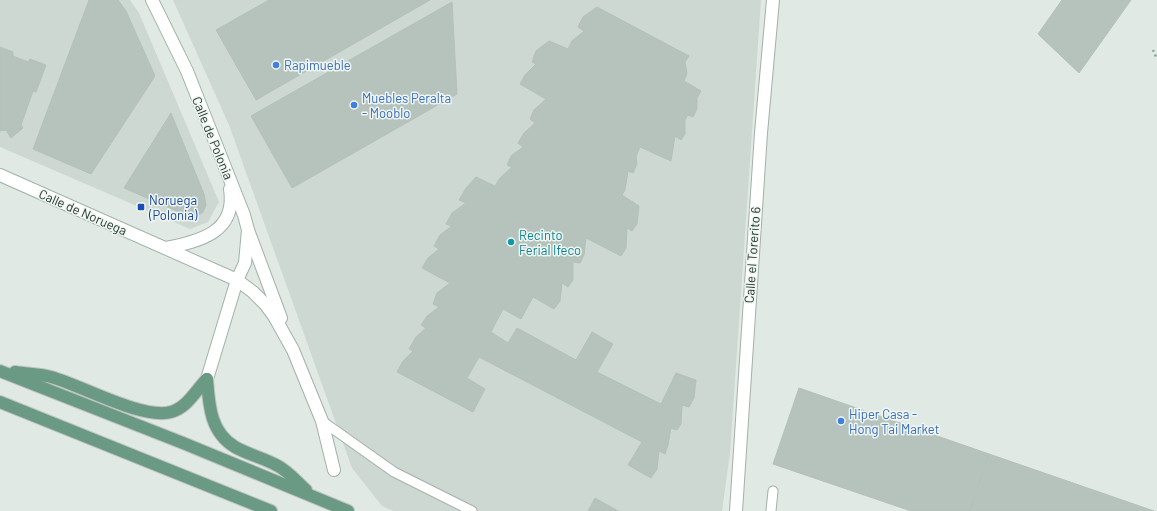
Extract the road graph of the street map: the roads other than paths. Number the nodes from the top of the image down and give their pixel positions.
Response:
1 (152, 0) edge
2 (773, 0) edge
3 (0, 175) edge
4 (228, 177) junction
5 (248, 230) junction
6 (166, 248) junction
7 (237, 280) junction
8 (293, 350) junction
9 (0, 371) edge
10 (207, 379) junction
11 (0, 402) edge
12 (322, 421) junction
13 (334, 470) dead end
14 (773, 491) dead end
15 (315, 497) junction
16 (271, 511) edge
17 (348, 511) edge
18 (472, 511) edge
19 (736, 511) edge
20 (771, 511) edge

1 - 4 street, Calle de Polonia
2 - 19 street, Calle el Torerito 6
3 - 6 street, Calle de Noruega
4 - 5 street, Calle de Polonia
4 - 6 street
5 - 7 street, Calle de Polonia
5 - 8 street
6 - 7 street
7 - 8 street
7 - 10 street, Calle de Polonia
8 - 12 street
9 - 10 main road
9 - 15 main road
10 - 15 main road
11 - 16 main road
12 - 13 street
12 - 18 lane
14 - 20 lane
15 - 17 main road

